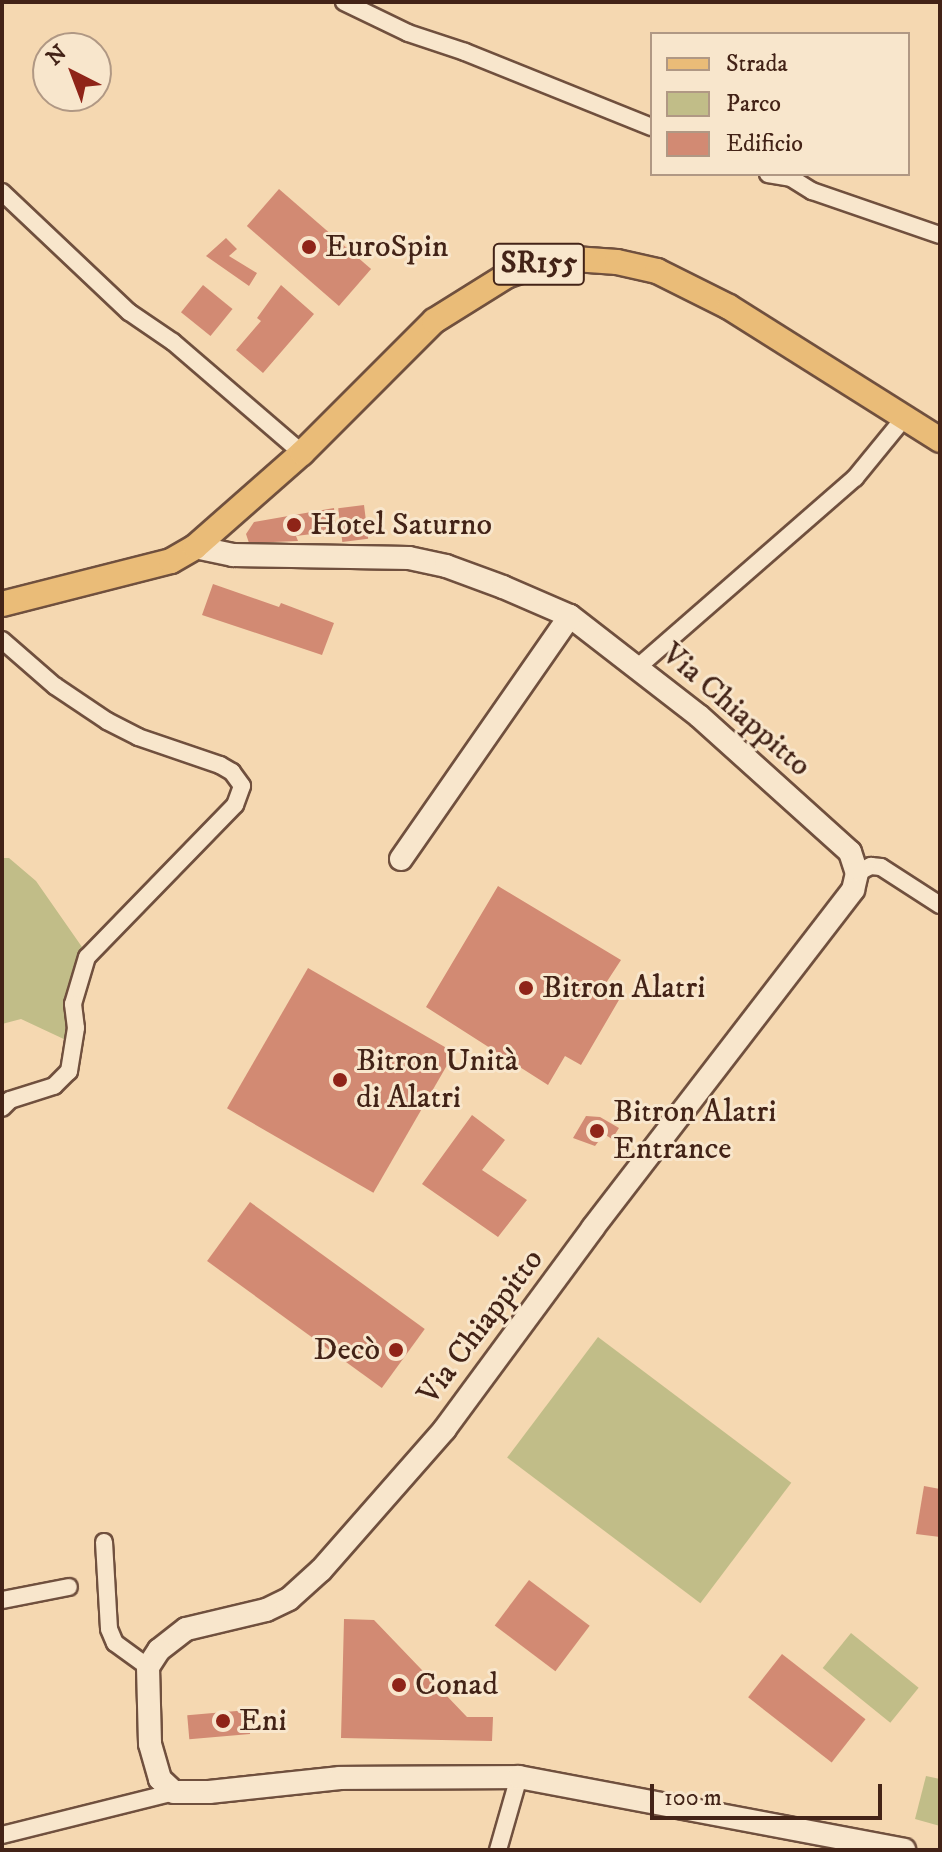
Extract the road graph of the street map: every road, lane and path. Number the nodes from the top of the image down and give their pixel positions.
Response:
1 (344, 2) edge
2 (650, 126) edge
3 (780, 176) edge
4 (2, 192) edge
5 (940, 235) edge
6 (905, 417) junction
7 (940, 440) edge
8 (302, 453) junction
9 (195, 547) junction
10 (2, 604) edge
11 (570, 616) junction
12 (2, 640) edge
13 (638, 667) junction
14 (401, 859) dead end
15 (857, 873) junction
16 (940, 905) edge
17 (2, 1108) edge
18 (104, 1542) dead end
19 (69, 1587) dead end
20 (2, 1600) edge
21 (148, 1667) junction
22 (519, 1777) junction
23 (174, 1792) junction
24 (2, 1835) edge
25 (498, 1850) edge
26 (904, 1850) edge

1 - 2 street
3 - 5 street
4 - 8 street
6 - 7 main road, SR155
6 - 8 main road, SR155
6 - 13 street
8 - 9 main road, SR155
9 - 10 main road, SR155
9 - 11 street, Via Chiappitto
11 - 13 street, Via Chiappitto
11 - 14 street
12 - 17 street
13 - 15 street, Via Chiappitto
15 - 16 street
15 - 21 street, Via Chiappitto
18 - 21 street
19 - 20 street
21 - 23 street
22 - 23 street
22 - 25 street
22 - 26 street
23 - 24 street

